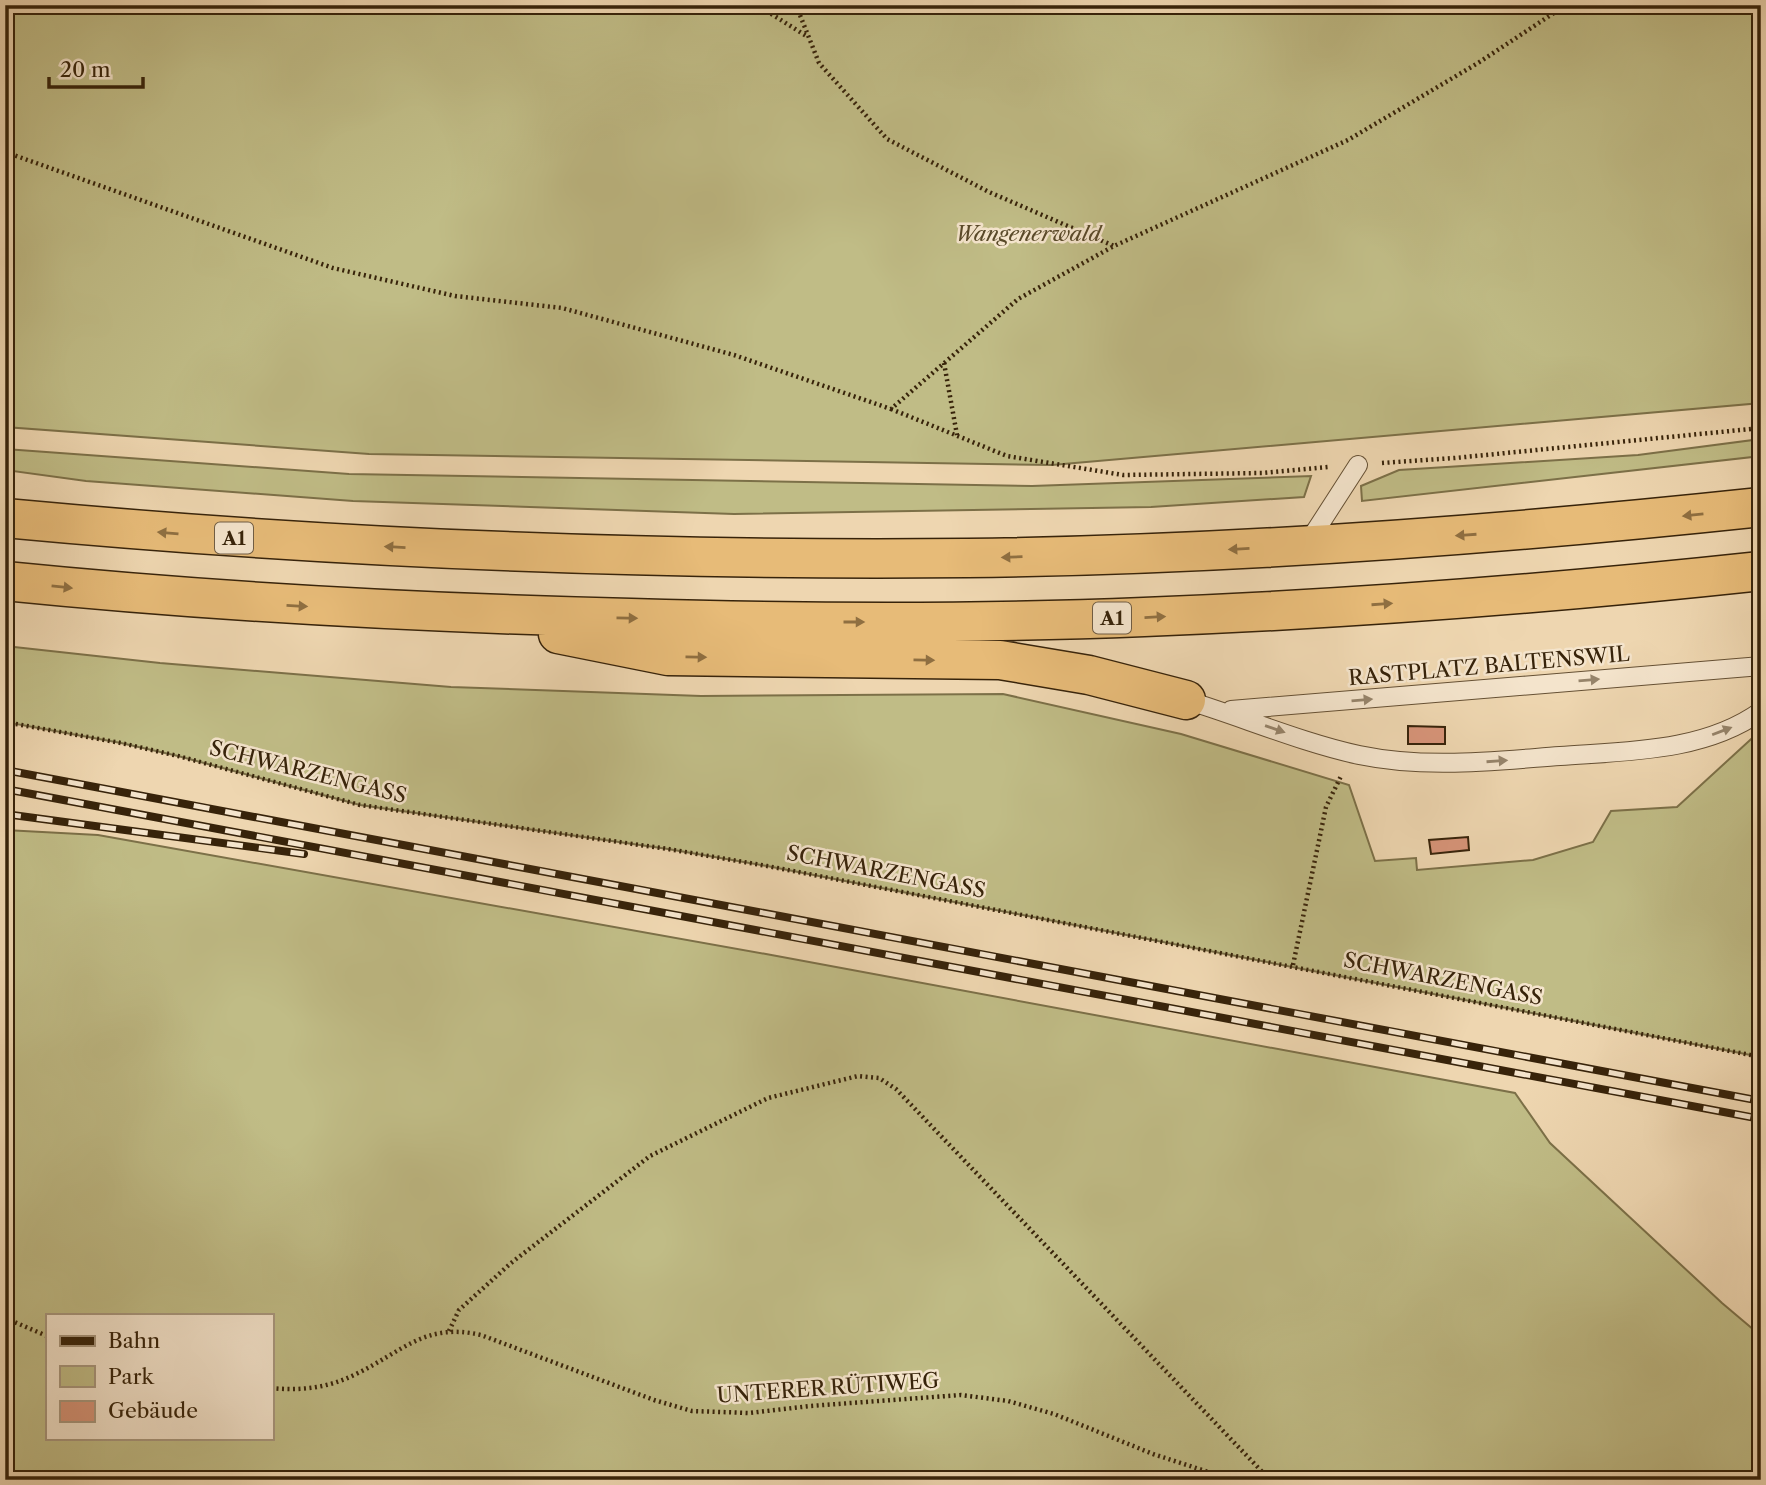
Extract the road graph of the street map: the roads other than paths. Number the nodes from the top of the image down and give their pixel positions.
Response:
1 (1358, 465) road end
2 (1761, 508) edge
3 (5, 518) edge
4 (1306, 546) junction
5 (1761, 572) edge
6 (5, 582) edge
7 (461, 614) junction
8 (1761, 666) edge
9 (1203, 705) junction
10 (1761, 711) edge

1 - 4 lane
2 -> 4 highway, A1
4 -> 3 highway, A1
7 -> 5 highway, A1
6 -> 7 highway, A1
7 -> 9 highway, A1
9 -> 8 lane, RASTPLATZ BALTENSWIL
9 -> 10 lane

